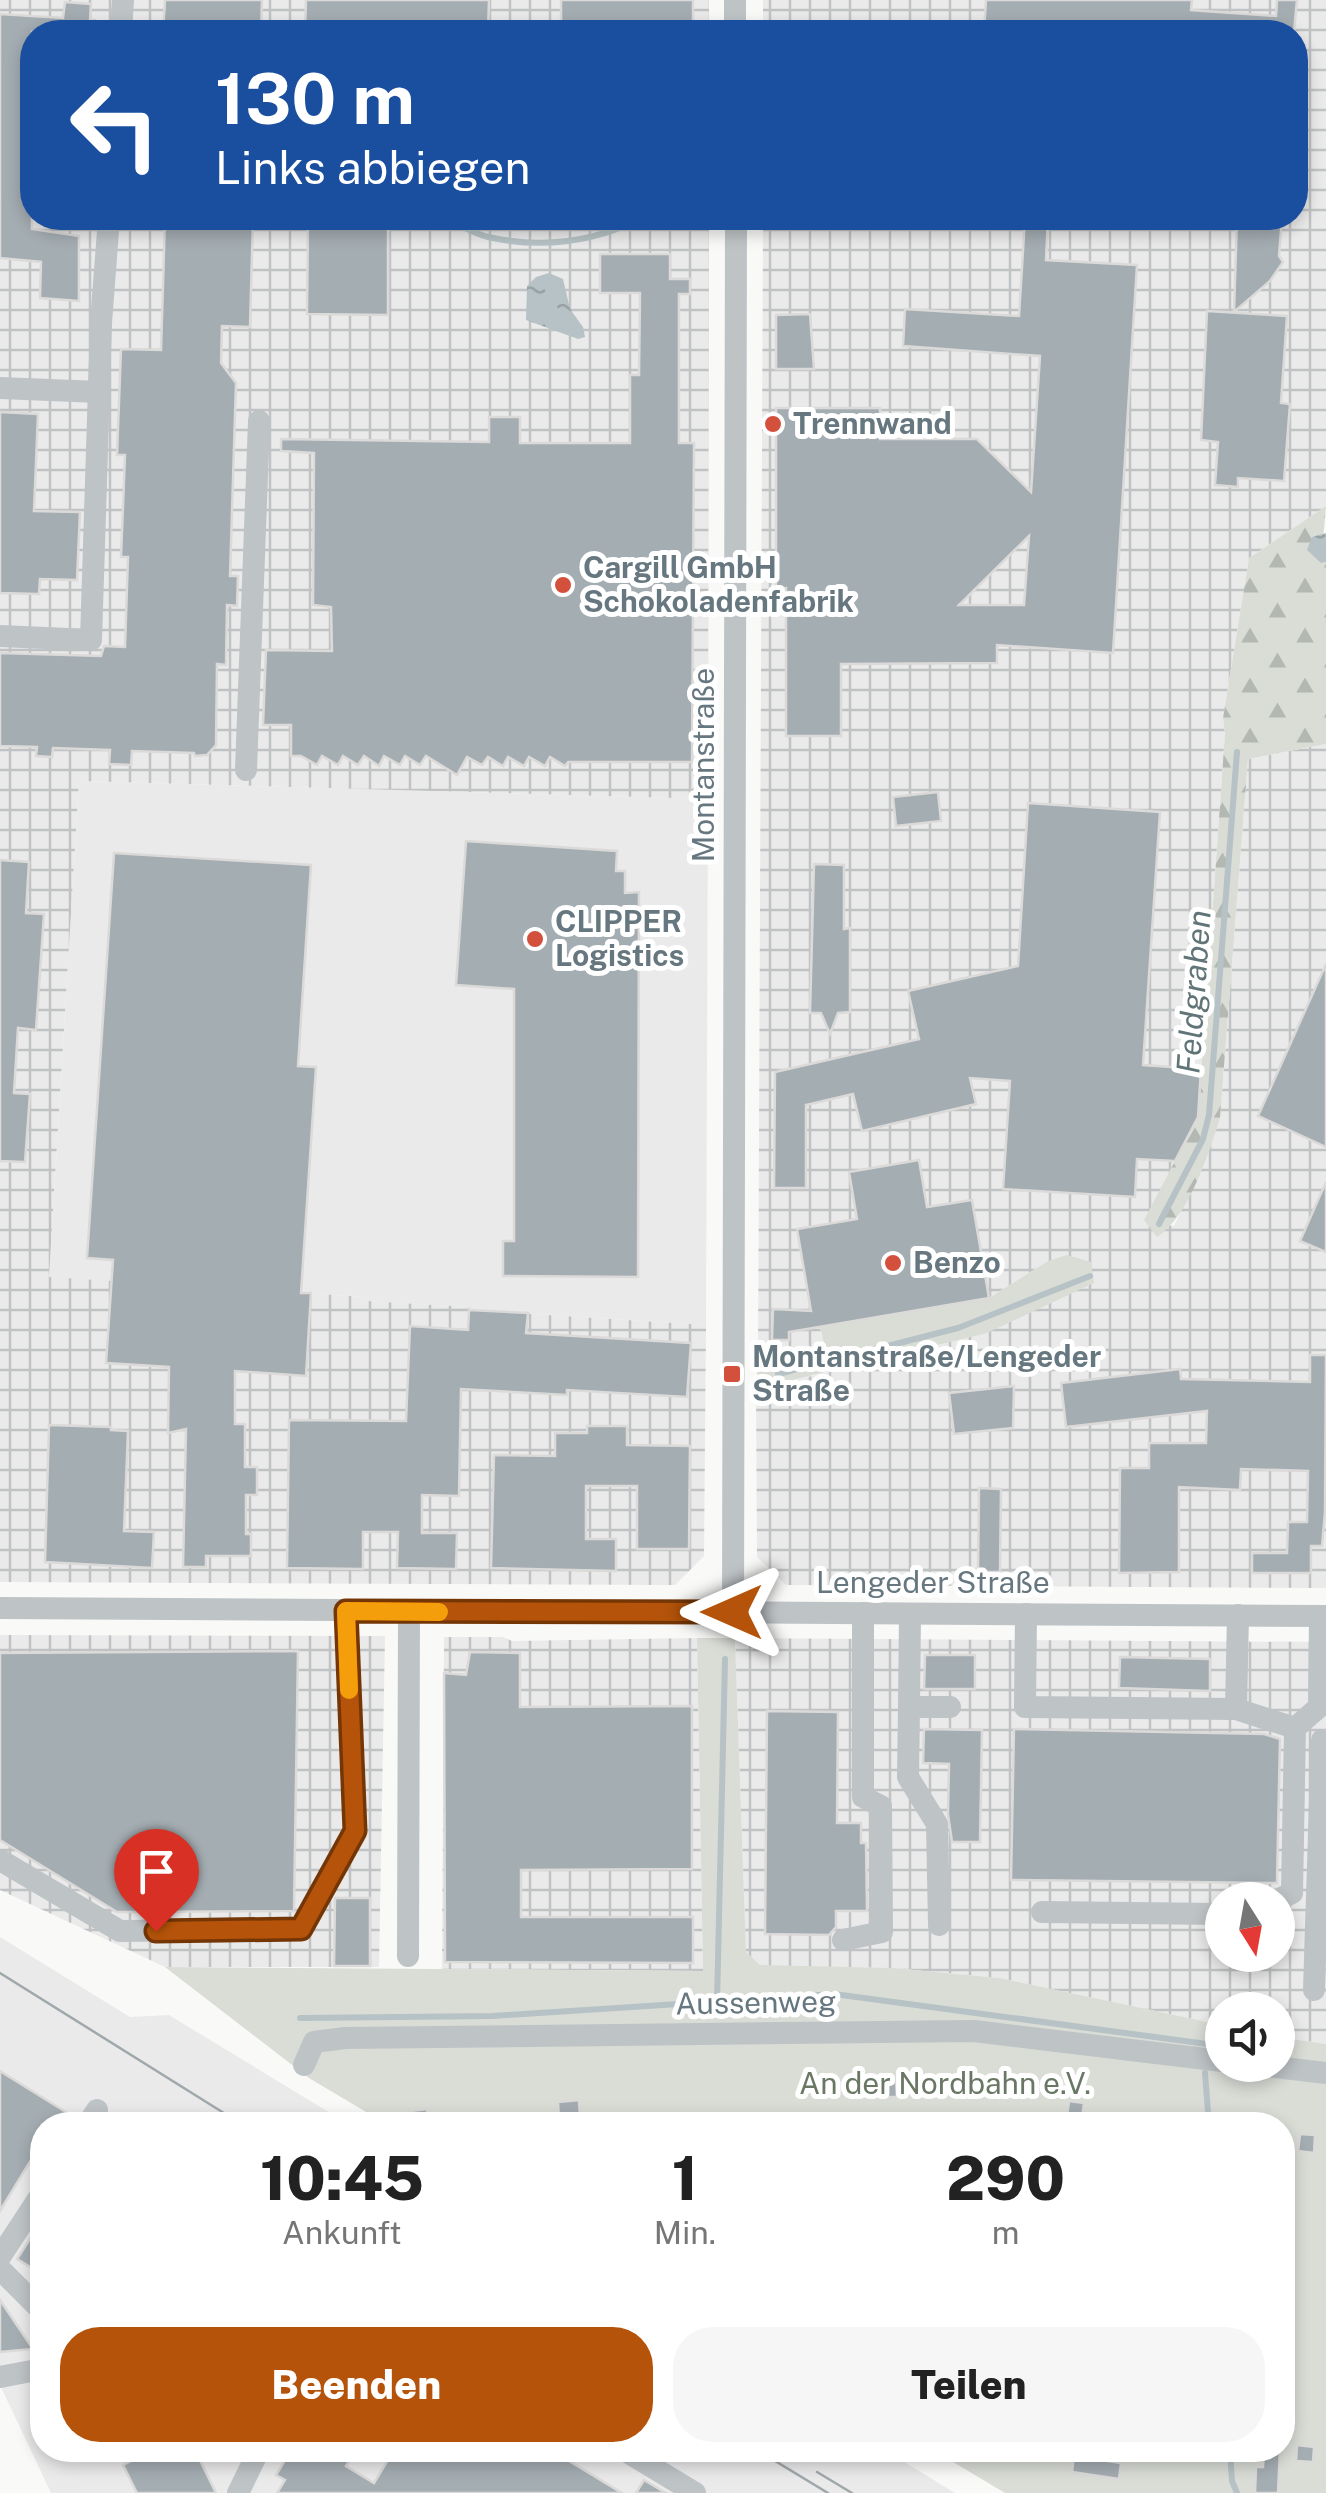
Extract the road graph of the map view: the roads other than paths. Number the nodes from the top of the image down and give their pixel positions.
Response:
1 (108, 230) edge
2 (736, 230) edge
3 (0, 388) edge
4 (99, 392) junction
5 (258, 421) dead end
6 (0, 636) edge
7 (246, 770) dead end
8 (0, 1608) edge
9 (346, 1611) junction
10 (409, 1611) junction
11 (732, 1612) junction
12 (863, 1613) junction
13 (910, 1614) junction
14 (1026, 1614) junction
15 (1238, 1615) junction
16 (1323, 1616) edge
17 (910, 1706) junction
18 (950, 1707) dead end
19 (1236, 1709) junction
20 (1295, 1728) junction
21 (1326, 1740) edge
22 (0, 1860) edge
23 (1292, 1882) edge
24 (1042, 1912) dead end
25 (1205, 1914) edge
26 (939, 1925) dead end
27 (843, 1940) dead end
28 (408, 1956) dead end
29 (1314, 1990) dead end
30 (1205, 2059) edge
31 (304, 2065) dead end
32 (1295, 2069) edge
33 (1326, 2073) edge
34 (30, 2211) edge
35 (0, 2257) edge
36 (0, 2269) edge
37 (30, 2300) edge
38 (30, 2372) edge
39 (0, 2378) edge
40 (253, 2462) edge
41 (644, 2462) edge
42 (238, 2493) edge
43 (695, 2493) edge

1 - 4 street
2 - 11 street, Montanstraße
3 - 4 street
4 - 6 street
5 - 7 street
8 - 9 street, Lengeder Straße
9 - 10 street, Lengeder Straße
9 - 22 street
10 - 11 street, Lengeder Straße
10 - 28 street
11 - 12 street, Lengeder Straße
12 - 13 street, Lengeder Straße
12 - 27 street
13 - 14 street, Lengeder Straße
13 - 17 street
14 - 15 street, Lengeder Straße
14 - 19 street
15 - 16 street, Lengeder Straße
15 - 19 street
16 - 20 street
17 - 18 street
17 - 26 street
19 - 20 street
20 - 23 street
21 - 29 street
24 - 25 street
30 - 31 street, Aussenweg
32 - 33 street
34 - 35 street
36 - 37 street
38 - 39 street
40 - 42 street
41 - 43 street

